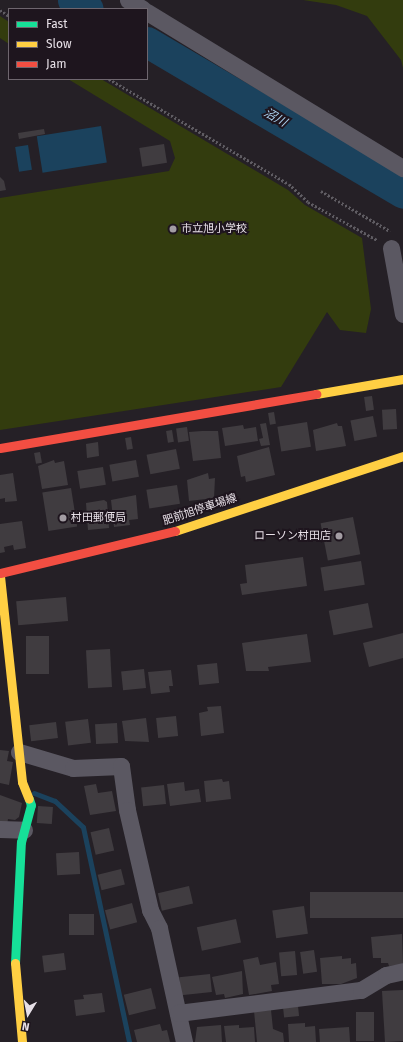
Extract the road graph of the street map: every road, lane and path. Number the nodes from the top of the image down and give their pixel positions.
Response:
1 (128, 0) edge
2 (141, 8) edge
3 (148, 13) edge
4 (111, 80) edge
5 (403, 168) edge
6 (321, 190) dead end
7 (394, 241) junction
8 (403, 314) edge
9 (403, 379) edge
10 (0, 448) edge
11 (403, 456) edge
12 (0, 573) edge
13 (0, 576) edge
14 (19, 752) junction
15 (0, 830) edge
16 (24, 830) junction
17 (403, 971) edge
18 (178, 1013) junction
19 (22, 1042) edge
20 (184, 1042) edge

1 - 2 street
3 - 5 street
4 - 7 path
6 - 7 path
7 - 8 street
9 - 10 street
11 - 12 street, 肥前旭停車場線
13 - 14 street
14 - 16 street
14 - 18 street
15 - 16 street
16 - 19 street
17 - 18 street
18 - 20 street

